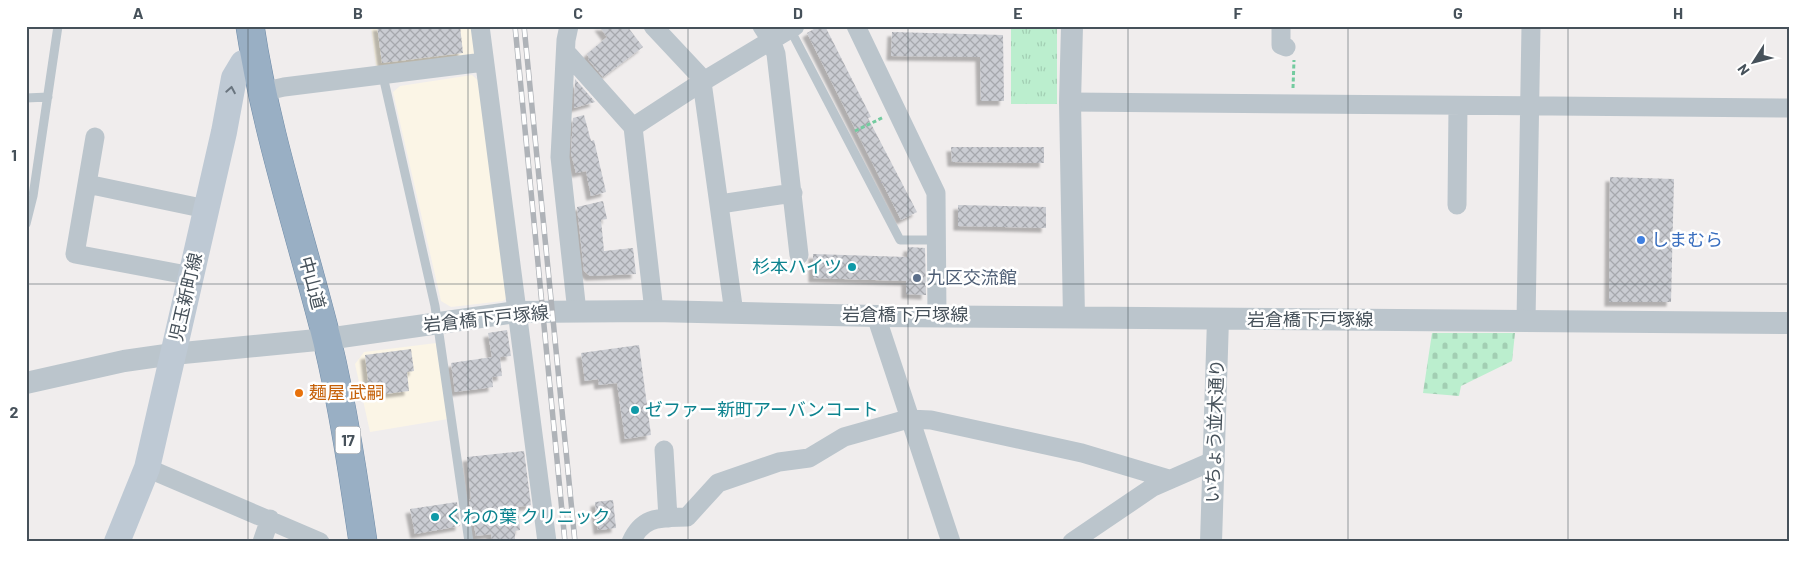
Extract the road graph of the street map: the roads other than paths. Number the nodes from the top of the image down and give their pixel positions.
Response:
1 (58, 26) edge
2 (250, 26) edge
3 (480, 26) edge
4 (569, 26) edge
5 (653, 26) edge
6 (856, 26) edge
7 (1072, 26) edge
8 (1281, 26) edge
9 (1531, 26) edge
10 (793, 28) edge
11 (767, 33) edge
12 (1286, 46) road end
13 (566, 52) junction
14 (256, 62) junction
15 (484, 62) junction
16 (383, 76) junction
17 (702, 82) junction
18 (262, 92) junction
19 (48, 97) junction
20 (26, 98) edge
21 (1070, 102) junction
22 (1790, 102) edge
23 (1458, 106) junction
24 (1530, 106) junction
25 (1790, 108) edge
26 (633, 127) junction
27 (95, 137) dead end
28 (87, 184) junction
29 (793, 193) junction
30 (720, 204) junction
31 (1457, 205) dead end
32 (206, 209) junction
33 (26, 224) edge
34 (936, 240) junction
35 (799, 255) dead end
36 (192, 276) junction
37 (654, 311) junction
38 (516, 312) junction
39 (577, 312) junction
40 (734, 314) junction
41 (937, 315) junction
42 (876, 316) junction
43 (1074, 317) junction
44 (1218, 320) junction
45 (1526, 321) junction
46 (438, 323) junction
47 (1790, 323) edge
48 (327, 339) junction
49 (173, 354) junction
50 (26, 383) edge
51 (908, 419) junction
52 (664, 450) dead end
53 (1214, 460) junction
54 (147, 468) junction
55 (1169, 479) junction
56 (668, 518) junction
57 (270, 520) junction
58 (117, 542) edge
59 (262, 542) edge
60 (320, 542) edge
61 (362, 542) edge
62 (470, 542) edge
63 (547, 542) edge
64 (632, 542) edge
65 (951, 542) edge
66 (1072, 542) edge
67 (1212, 542) edge

1 - 19 lane
2 - 14 highway, 中山道 / 17
3 - 15 street
4 - 13 street
5 - 17 street
6 - 34 street
7 - 21 street
8 - 12 street
9 - 24 street
10 - 11 street
10 - 34 lane
11 - 17 street
11 - 29 street
13 - 26 street
13 - 39 street
14 - 18 highway, 中山道 / 17
32 -> 14 main road, 児玉新町線
15 - 16 street
15 - 38 street
16 - 18 street
16 - 46 lane
17 - 26 street
17 - 30 street
18 - 48 highway, 中山道 / 17
19 - 20 lane
19 - 33 lane
21 - 23 street
21 - 43 street
22 - 25 street
23 - 24 street
23 - 31 street
24 - 25 street
24 - 45 street
26 - 37 street
27 - 28 street
28 - 32 street
28 - 36 street
29 - 30 street
29 - 35 street
30 - 40 street
32 - 36 main road, 児玉新町線
34 - 41 street
36 - 49 main road, 児玉新町線
37 - 39 street, 岩倉橋下戸塚線
37 - 40 street, 岩倉橋下戸塚線
38 - 39 street, 岩倉橋下戸塚線
38 - 46 street, 岩倉橋下戸塚線
38 - 63 street
40 - 42 street, 岩倉橋下戸塚線
41 - 42 street, 岩倉橋下戸塚線
41 - 43 street, 岩倉橋下戸塚線
42 - 51 street
43 - 44 street, 岩倉橋下戸塚線
44 - 45 street, 岩倉橋下戸塚線
44 - 53 street, いちょう並木通り
45 - 47 street, 岩倉橋下戸塚線
46 - 48 street, 岩倉橋下戸塚線
46 - 62 lane
48 - 49 street, 岩倉橋下戸塚線
48 - 61 highway, 中山道 / 17
49 - 50 street, 岩倉橋下戸塚線
49 - 54 main road, 児玉新町線
51 - 55 street
51 - 56 street
51 - 65 street
52 - 56 street
53 - 55 street
53 - 67 street, いちょう並木通り
54 - 57 street
54 - 58 main road, 児玉新町線
55 - 66 street
56 - 64 street
57 - 59 street
57 - 60 street

